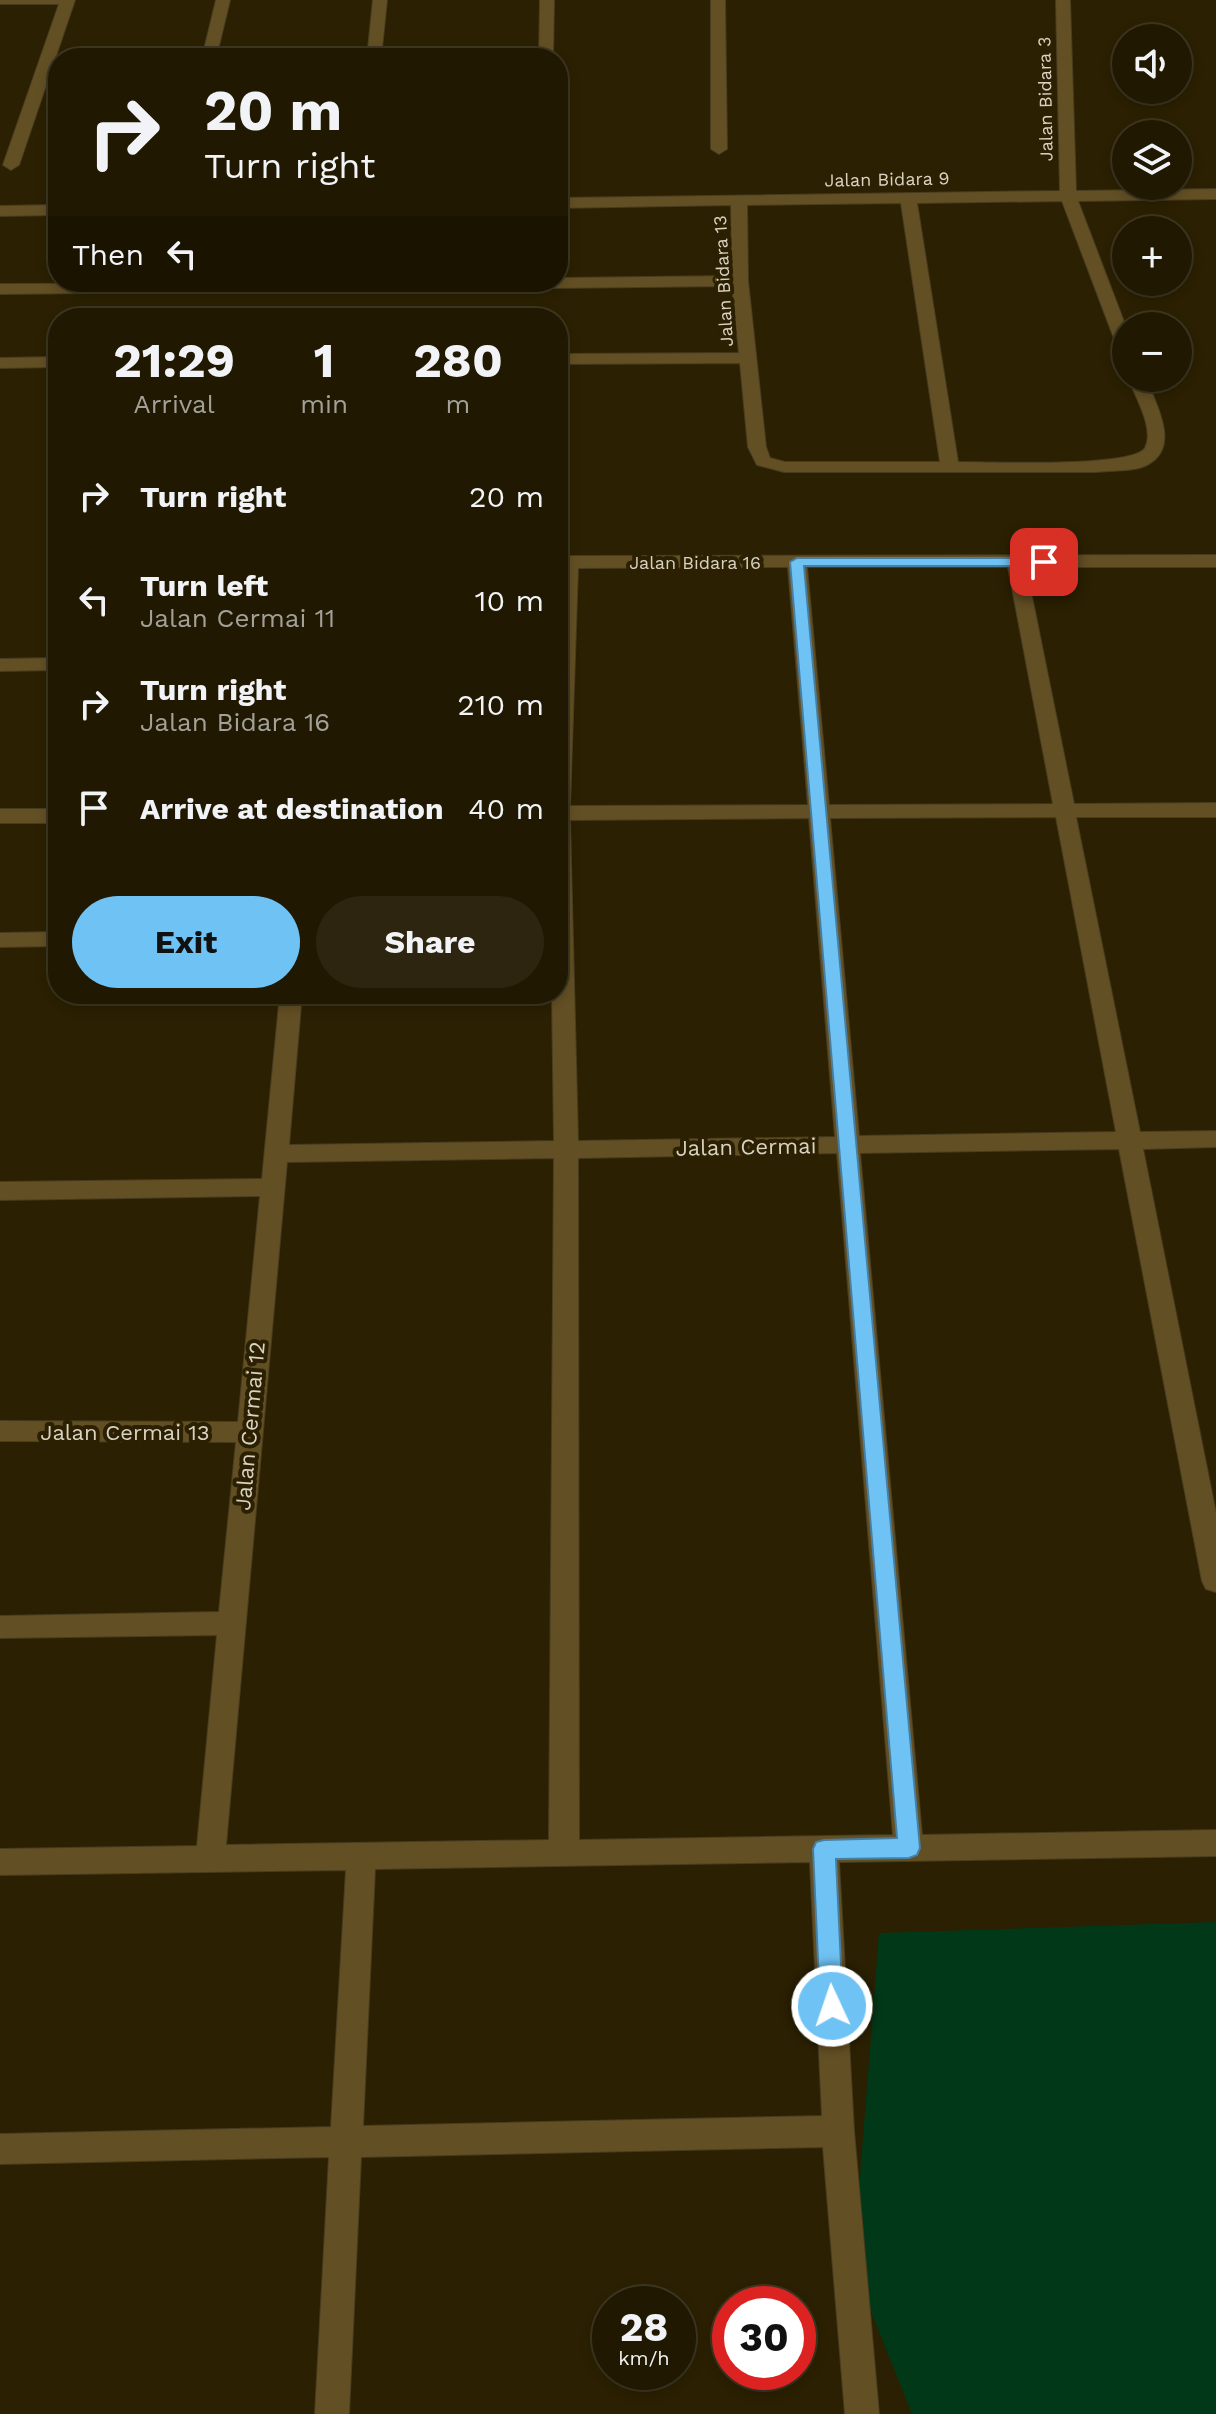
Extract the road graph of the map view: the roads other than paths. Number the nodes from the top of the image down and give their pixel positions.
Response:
1 (0, 0) edge
2 (67, 0) edge
3 (223, 0) edge
4 (380, 0) edge
5 (547, 0) edge
6 (718, 0) edge
7 (1063, 0) edge
8 (51, 48) edge
9 (211, 48) edge
10 (375, 48) edge
11 (546, 48) edge
12 (48, 56) edge
13 (719, 149) dead end
14 (11, 165) dead end
15 (1216, 194) edge
16 (1068, 196) junction
17 (908, 198) junction
18 (739, 201) junction
19 (568, 203) edge
20 (48, 210) edge
21 (0, 211) edge
22 (740, 281) junction
23 (568, 283) edge
24 (48, 288) edge
25 (0, 289) edge
26 (1112, 312) edge
27 (748, 358) junction
28 (568, 359) edge
29 (48, 362) edge
30 (0, 363) edge
31 (1142, 392) edge
32 (950, 468) junction
33 (1216, 561) edge
34 (568, 562) edge
35 (797, 562) junction
36 (1016, 562) junction
37 (48, 664) edge
38 (0, 665) edge
39 (1216, 810) edge
40 (819, 812) junction
41 (568, 813) edge
42 (1065, 813) junction
43 (0, 816) edge
44 (48, 816) edge
45 (48, 939) edge
46 (0, 940) edge
47 (290, 1004) edge
48 (563, 1004) edge
49 (1216, 1139) edge
50 (1129, 1140) junction
51 (848, 1145) junction
52 (566, 1150) junction
53 (275, 1154) junction
54 (273, 1187) junction
55 (0, 1191) edge
56 (0, 1431) edge
57 (250, 1432) junction
58 (1216, 1581) edge
59 (232, 1623) junction
60 (0, 1627) edge
61 (1216, 1843) edge
62 (909, 1848) junction
63 (824, 1849) junction
64 (564, 1853) junction
65 (361, 1857) junction
66 (210, 1859) junction
67 (0, 1862) edge
68 (838, 2131) junction
69 (346, 2142) junction
70 (0, 2149) edge
71 (332, 2414) edge
72 (862, 2414) edge

1 - 2 street
2 - 8 street
3 - 9 street
4 - 10 street
5 - 11 street
6 - 13 street
7 - 16 street, Jalan Bidara 3
12 - 14 street
15 - 16 street, Jalan Bidara 9
16 - 17 street, Jalan Bidara 9
16 - 26 street, Jalan Bidara 3
17 - 18 street, Jalan Bidara 9
17 - 32 street
18 - 19 street, Jalan Bidara 9
18 - 22 street, Jalan Bidara 13
20 - 21 street
22 - 23 street
22 - 27 street, Jalan Bidara 13
24 - 25 street
27 - 28 street
27 - 32 street, Jalan Bidara 13
29 - 30 street
31 - 32 street
33 - 36 street, Jalan Bidara 16
34 - 35 street, Jalan Bidara 16
35 - 36 street, Jalan Bidara 16
35 - 40 street
36 - 42 street
37 - 38 street
39 - 42 street
40 - 41 street
40 - 42 street
40 - 51 street
42 - 50 street
43 - 44 street
45 - 46 street
47 - 53 street, Jalan Cermai 12
48 - 52 street
49 - 50 street, Jalan Cermai
50 - 51 street, Jalan Cermai
50 - 58 street
51 - 52 street, Jalan Cermai
51 - 62 street
52 - 53 street, Jalan Cermai
52 - 64 street
53 - 54 street, Jalan Cermai 12
54 - 55 street
54 - 57 street, Jalan Cermai 12
56 - 57 street, Jalan Cermai 13
57 - 59 street, Jalan Cermai 12
59 - 60 street
59 - 66 street, Jalan Cermai 12
61 - 62 street
62 - 63 street
63 - 64 street
63 - 68 street
64 - 65 street
65 - 66 street
65 - 69 street
66 - 67 street
68 - 69 street
68 - 72 street
69 - 70 street
69 - 71 street

